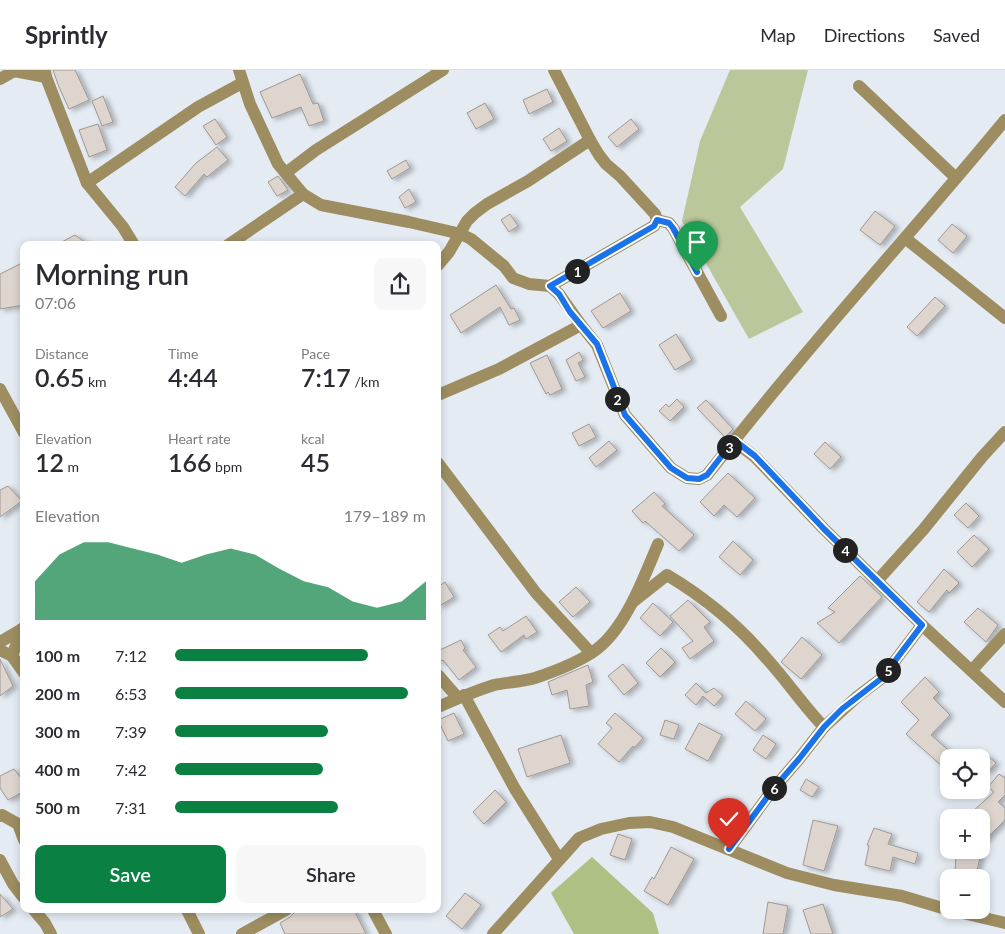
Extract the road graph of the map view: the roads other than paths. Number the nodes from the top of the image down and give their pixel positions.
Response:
1 (15, 70) edge
2 (443, 70) edge
3 (554, 70) edge
4 (46, 74) edge
5 (241, 76) edge
6 (0, 79) edge
7 (859, 86) dead end
8 (1004, 124) edge
9 (590, 140) junction
10 (287, 172) junction
11 (956, 178) junction
12 (87, 183) junction
13 (303, 194) junction
14 (657, 220) junction
15 (460, 234) junction
16 (905, 238) junction
17 (132, 241) edge
18 (234, 241) edge
19 (441, 261) edge
20 (550, 286) junction
21 (721, 316) dead end
22 (1005, 318) edge
23 (581, 325) junction
24 (1, 393) edge
25 (441, 394) edge
26 (20, 426) edge
27 (1005, 432) edge
28 (734, 440) junction
29 (441, 467) edge
30 (658, 544) dead end
31 (877, 581) junction
32 (633, 602) junction
33 (922, 625) junction
34 (20, 630) edge
35 (1005, 634) edge
36 (20, 636) edge
37 (0, 642) edge
38 (0, 650) edge
39 (591, 653) junction
40 (12, 656) junction
41 (20, 667) edge
42 (972, 670) junction
43 (441, 678) edge
44 (461, 697) junction
45 (1005, 702) edge
46 (441, 706) edge
47 (824, 727) junction
48 (0, 816) edge
49 (20, 829) edge
50 (729, 849) junction
51 (559, 859) junction
52 (0, 860) edge
53 (20, 893) edge
54 (940, 907) edge
55 (37, 913) edge
56 (188, 913) edge
57 (280, 913) edge
58 (375, 913) edge
59 (988, 919) edge
60 (46, 922) edge
61 (1005, 923) edge
62 (199, 934) edge
63 (242, 934) edge
64 (386, 934) edge
65 (494, 934) edge

1 - 4 street
1 - 6 street
2 - 10 street
3 - 9 street
4 - 12 street
5 - 10 street
5 - 12 street
7 - 11 street
8 - 11 street
9 - 14 street
9 - 15 street
10 - 13 street
11 - 16 street
12 - 17 street
13 - 15 street
13 - 18 street
14 - 20 street
14 - 21 street
15 - 19 street
15 - 20 street
16 - 22 street
16 - 28 street
20 - 23 street
23 - 25 street
23 - 28 street
24 - 26 street
27 - 31 street
28 - 31 street
29 - 39 street
30 - 32 street
31 - 33 street
32 - 39 street
32 - 47 street
33 - 42 street
33 - 47 street
34 - 37 street
35 - 42 street
36 - 40 street
38 - 40 street
39 - 44 street
40 - 41 street
42 - 45 street
43 - 44 street
44 - 46 street
44 - 51 street
47 - 50 street
48 - 49 street
50 - 51 street
50 - 54 street
51 - 65 street
52 - 53 street
55 - 60 street
56 - 62 street
57 - 63 street
58 - 64 street
59 - 61 street

